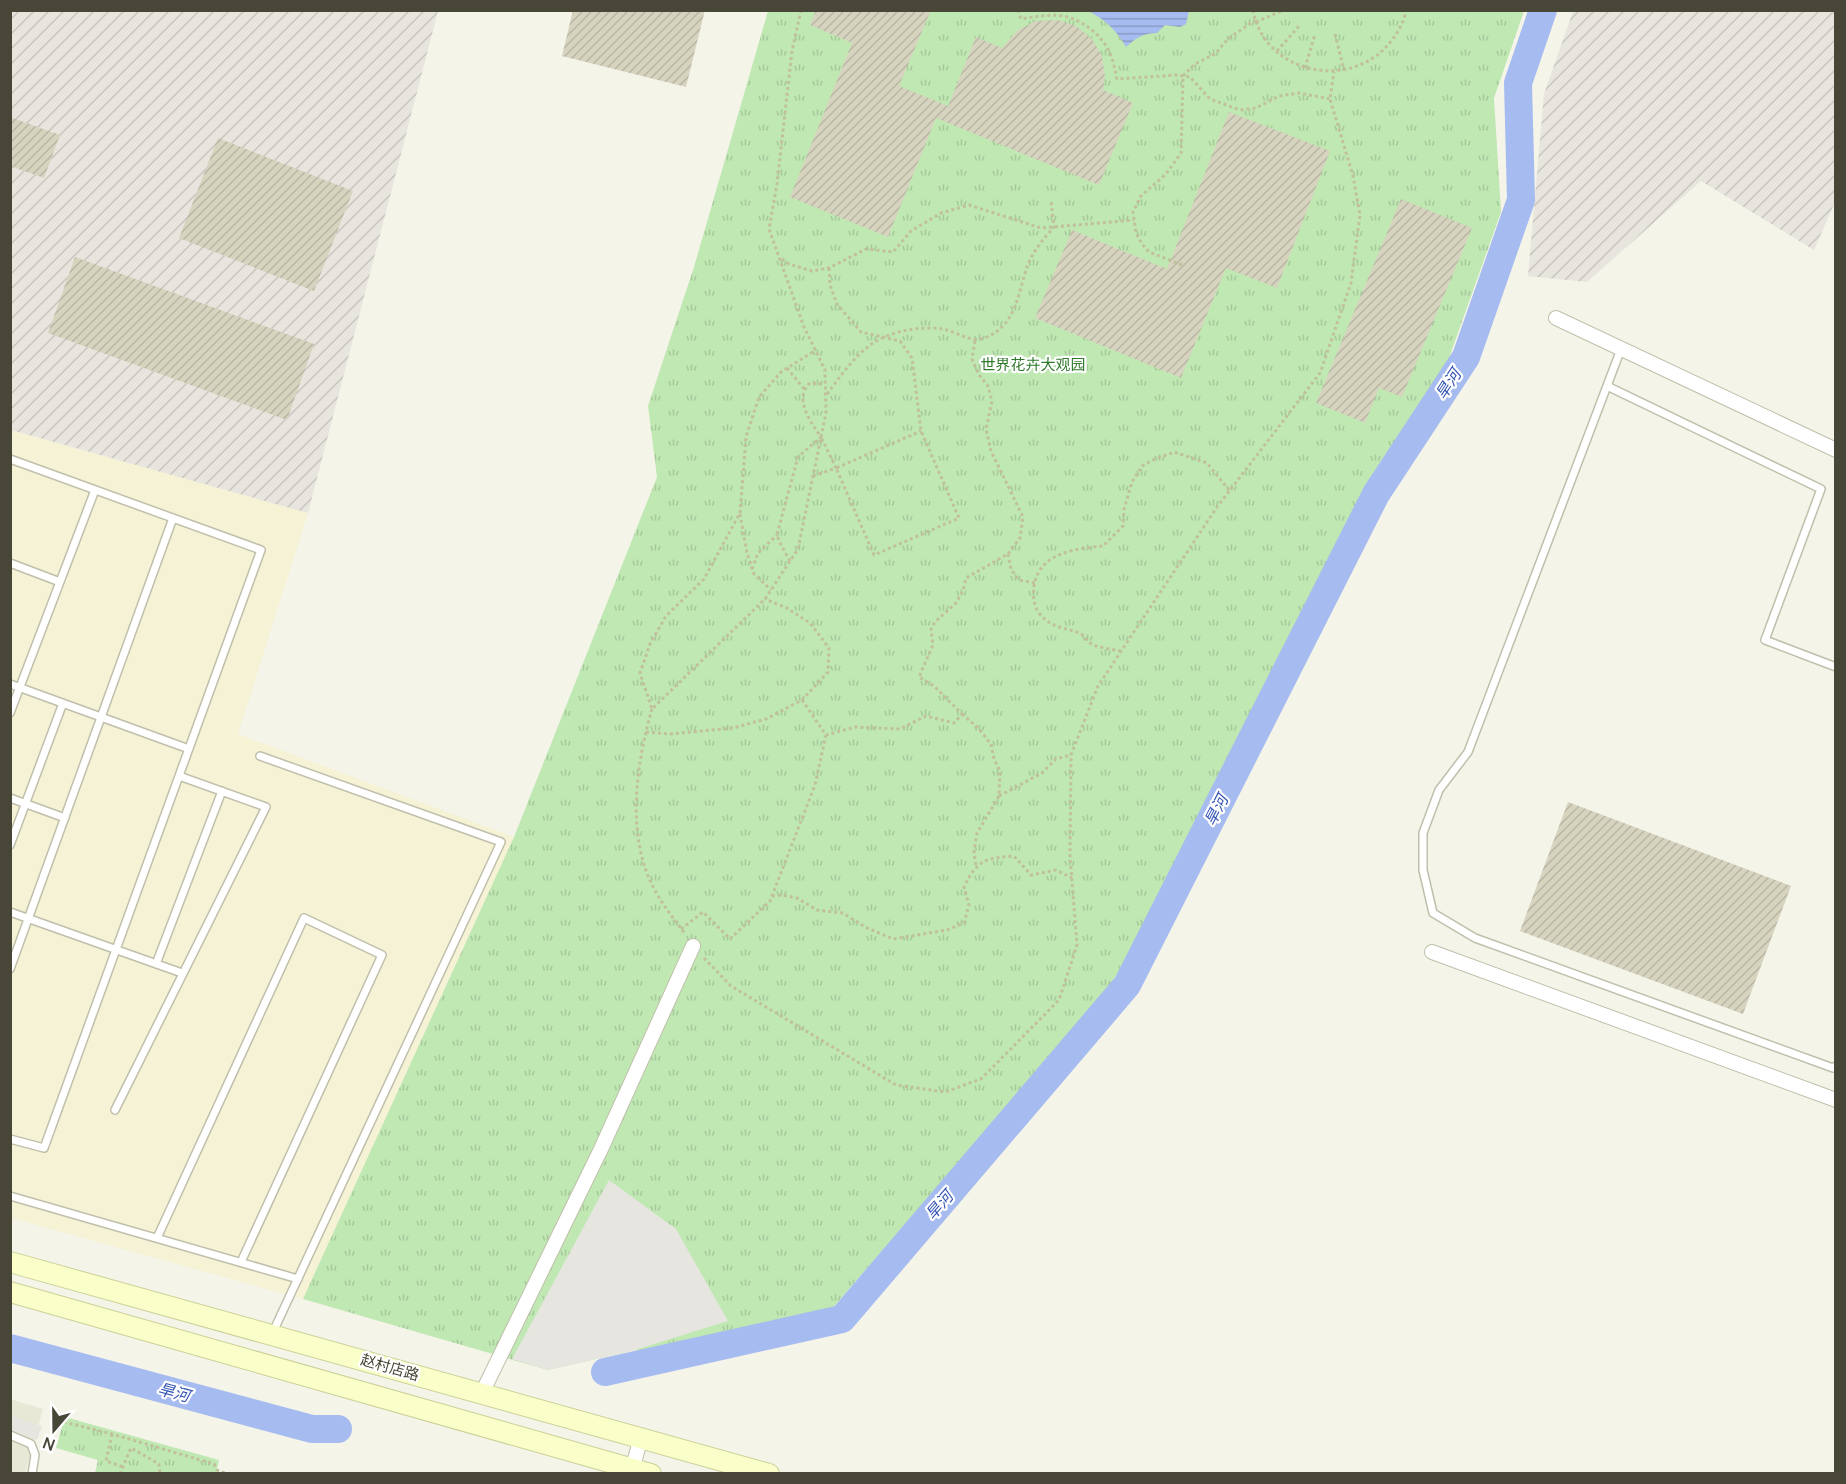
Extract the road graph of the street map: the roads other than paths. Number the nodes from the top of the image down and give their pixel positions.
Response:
1 (1556, 318) dead end
2 (1621, 349) junction
3 (1607, 386) junction
4 (1836, 450) edge
5 (10, 459) edge
6 (95, 490) junction
7 (173, 518) junction
8 (10, 564) edge
9 (60, 582) junction
10 (1836, 667) edge
11 (10, 684) edge
12 (20, 687) junction
13 (63, 703) junction
14 (10, 713) edge
15 (101, 717) junction
16 (189, 748) junction
17 (260, 756) dead end
18 (179, 776) junction
19 (222, 791) junction
20 (10, 798) edge
21 (26, 804) junction
22 (65, 818) junction
23 (10, 845) edge
24 (10, 912) edge
25 (29, 919) junction
26 (693, 946) road end
27 (116, 950) junction
28 (1431, 952) dead end
29 (156, 964) junction
30 (10, 969) edge
31 (182, 973) junction
32 (1836, 1066) edge
33 (1836, 1100) edge
34 (115, 1110) dead end
35 (10, 1138) edge
36 (10, 1196) edge
37 (158, 1238) junction
38 (10, 1262) edge
39 (241, 1262) junction
40 (298, 1279) junction
41 (10, 1292) edge
42 (272, 1335) junction
43 (482, 1393) junction
44 (10, 1435) edge
45 (641, 1437) junction
46 (638, 1472) edge
47 (32, 1473) edge
48 (769, 1473) edge

1 - 2 street
2 - 3 lane
2 - 4 street
3 - 10 lane
3 - 32 lane
5 - 6 lane
6 - 7 lane
6 - 9 lane
7 - 15 lane
7 - 16 lane
8 - 9 lane
9 - 12 lane
11 - 12 lane
12 - 13 lane
12 - 14 lane
13 - 15 lane
13 - 21 lane
15 - 16 lane
15 - 22 lane
16 - 18 lane
17 - 40 lane
18 - 19 lane
18 - 27 lane
19 - 29 lane
19 - 31 lane
20 - 21 lane
21 - 22 lane
21 - 23 lane
22 - 25 lane
24 - 25 lane
25 - 27 lane
25 - 30 lane
26 - 43 street
27 - 29 lane
27 - 35 lane
28 - 33 street
29 - 31 lane
31 - 34 lane
36 - 37 lane
37 - 39 lane
37 - 39 lane
38 - 42 main road, 赵村店路
39 - 40 lane
40 - 42 lane
41 - 46 main road, 赵村店路
42 - 43 main road, 赵村店路
43 - 45 main road, 赵村店路
44 - 47 lane
45 - 46 street
45 - 48 main road, 赵村店路

